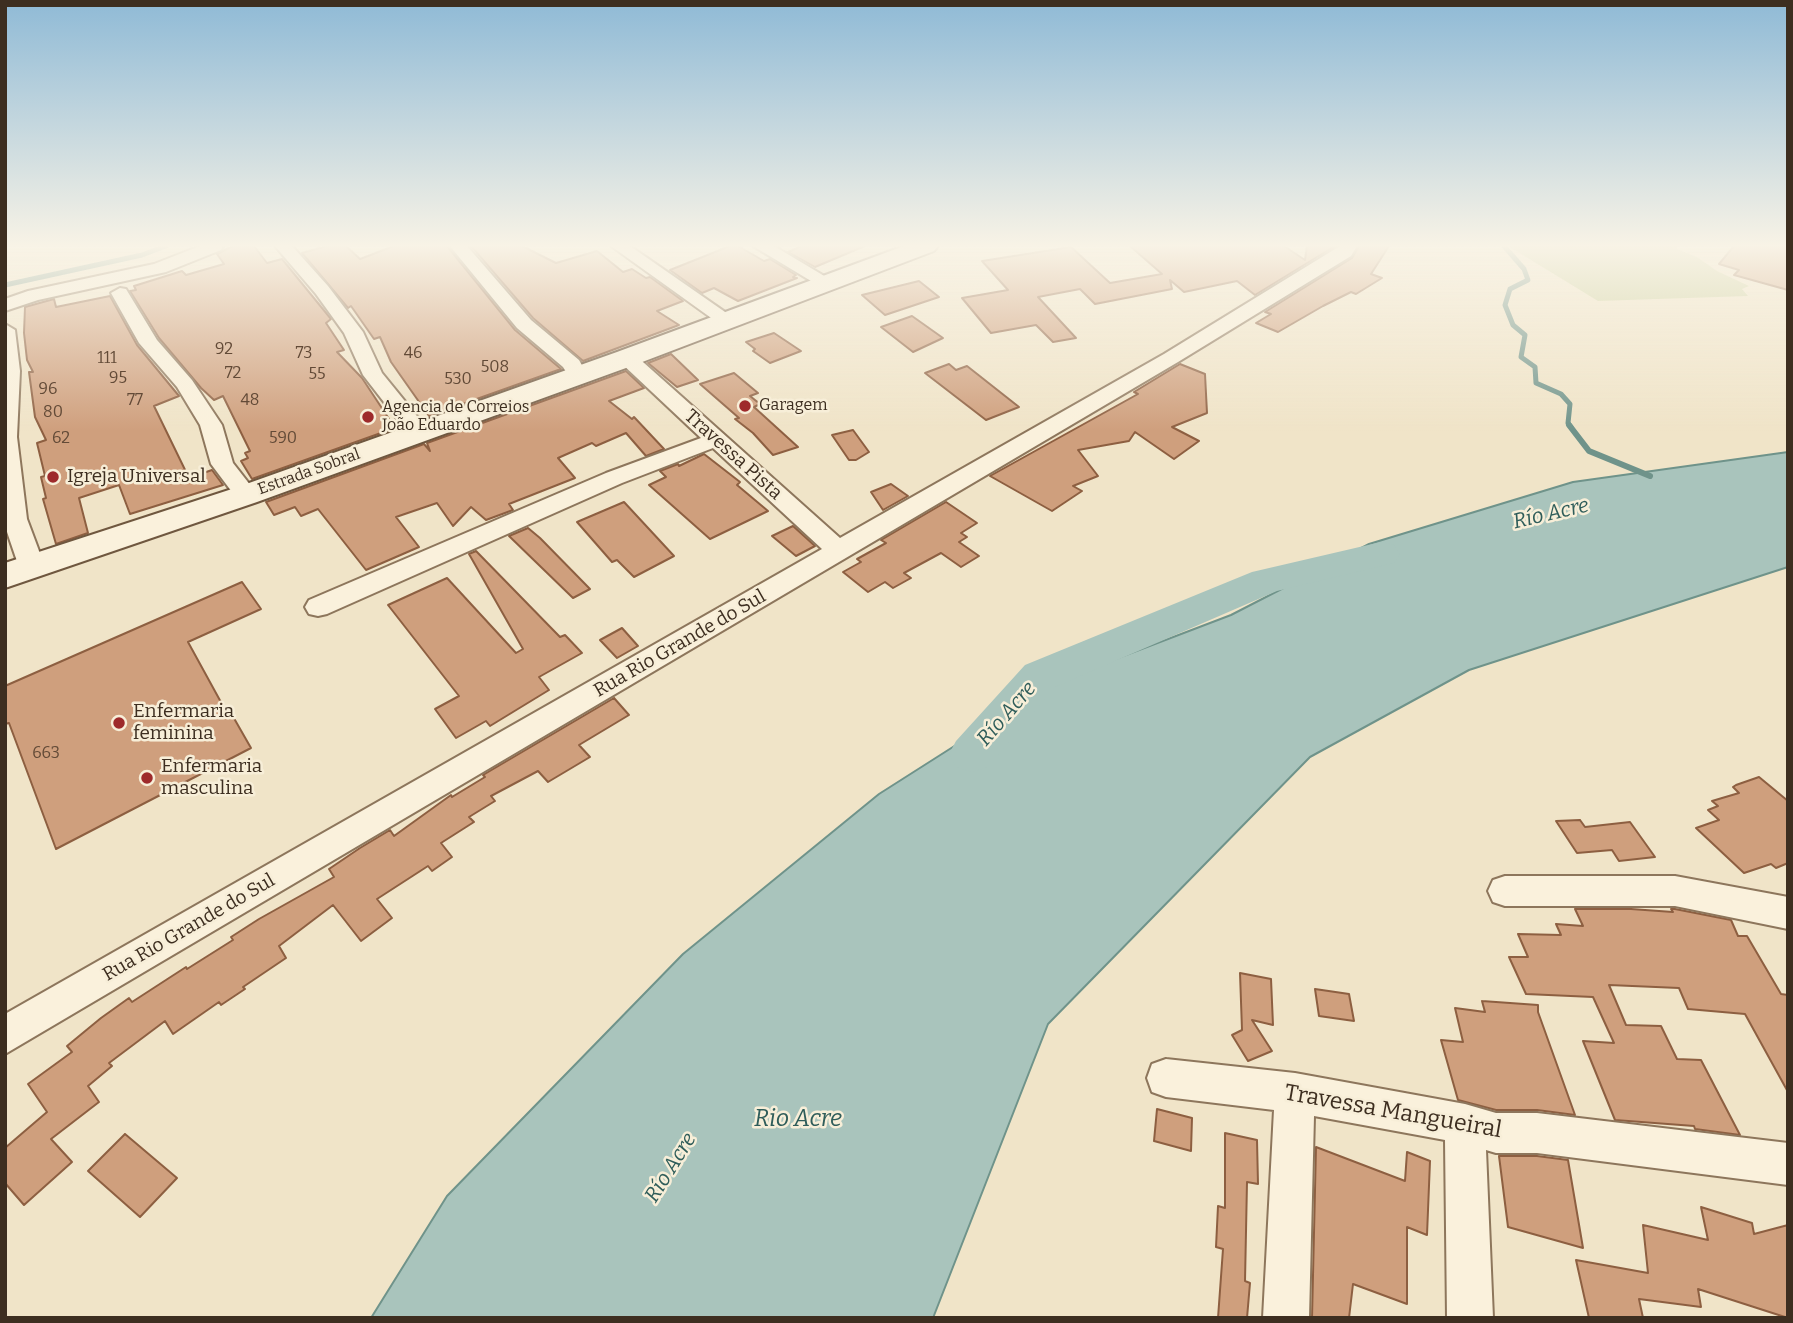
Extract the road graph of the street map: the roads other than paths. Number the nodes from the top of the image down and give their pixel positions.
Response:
1 (129, 308) edge
2 (336, 308) edge
3 (510, 308) edge
4 (709, 308) edge
5 (763, 308) edge
6 (1255, 308) edge
7 (728, 321) junction
8 (5, 330) edge
9 (627, 358) junction
10 (578, 376) junction
11 (419, 432) junction
12 (715, 440) junction
13 (246, 495) junction
14 (839, 551) junction
15 (18, 572) edge
16 (318, 607) dead end
17 (1505, 891) dead end
18 (1788, 914) edge
19 (5, 1035) edge
20 (1166, 1078) dead end
21 (1296, 1093) junction
22 (1465, 1124) junction
23 (1788, 1164) edge
24 (1286, 1318) edge
25 (1470, 1318) edge

1 - 13 street
2 - 11 street
3 - 10 street
4 - 7 street
5 - 7 street, Estrada Sobral
6 - 14 street, Rua Rio Grande do Sul
7 - 9 street, Estrada Sobral
8 - 15 street
9 - 10 street, Estrada Sobral
9 - 12 street, Travessa Pista
10 - 11 street, Estrada Sobral
11 - 13 street, Estrada Sobral
12 - 14 street, Travessa Pista
12 - 16 street
13 - 15 street, Estrada Sobral
14 - 19 street, Rua Rio Grande do Sul
17 - 18 street
20 - 21 street, Travessa Mangueiral
21 - 22 street, Travessa Mangueiral
21 - 24 street
22 - 23 street, Travessa Mangueiral
22 - 25 street

